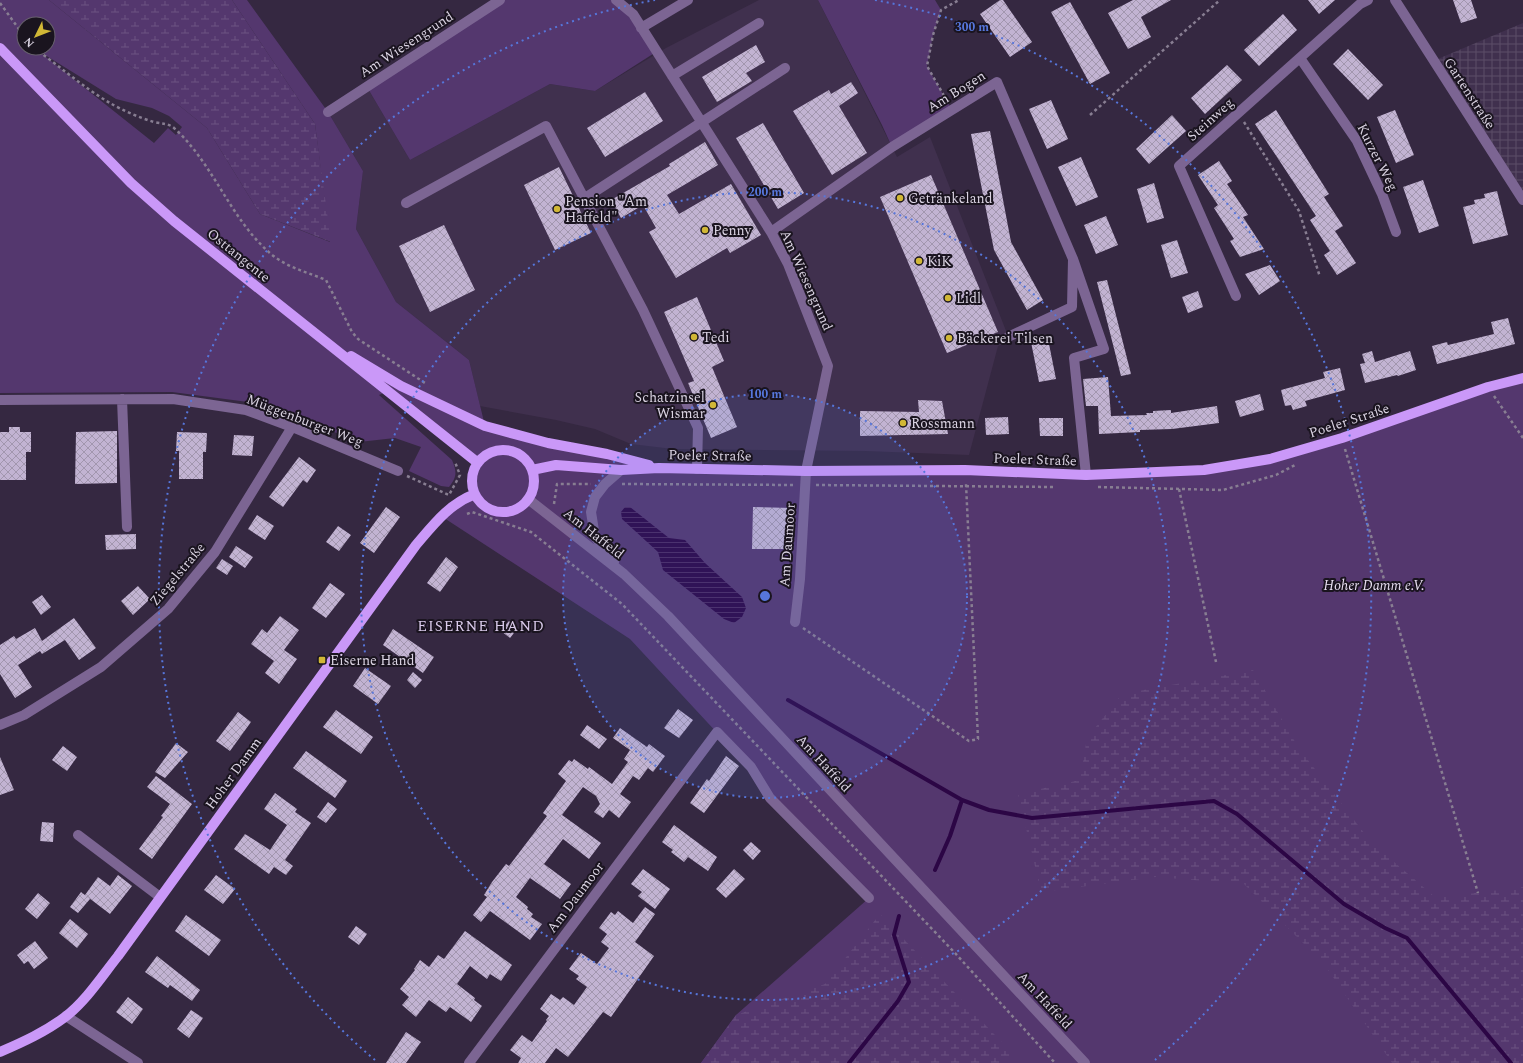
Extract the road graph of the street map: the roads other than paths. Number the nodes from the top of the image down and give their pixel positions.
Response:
1 (500, 0) edge
2 (616, 0) edge
3 (688, 0) edge
4 (1368, 0) edge
5 (1395, 0) edge
6 (759, 23) dead end
7 (641, 28) junction
8 (0, 48) edge
9 (1300, 58) junction
10 (785, 68) dead end
11 (672, 76) junction
12 (328, 112) dead end
13 (702, 121) junction
14 (585, 198) junction
15 (1523, 200) edge
16 (406, 203) dead end
17 (771, 232) junction
18 (1396, 232) dead end
19 (1074, 259) junction
20 (1236, 296) dead end
21 (311, 332) junction
22 (1008, 337) dead end
23 (1523, 378) edge
24 (122, 399) junction
25 (0, 400) edge
26 (292, 427) junction
27 (478, 463) junction
28 (659, 468) junction
29 (697, 469) junction
30 (532, 470) junction
31 (620, 470) junction
32 (398, 471) road end
33 (806, 471) junction
34 (1086, 475) junction
35 (475, 494) junction
36 (528, 499) junction
37 (127, 527) dead end
38 (624, 574) junction
39 (795, 622) road end
40 (0, 724) edge
41 (78, 835) dead end
42 (160, 897) junction
43 (869, 898) dead end
44 (66, 1016) junction
45 (0, 1052) edge
46 (138, 1063) edge
47 (469, 1063) edge
48 (1084, 1063) edge

1 - 12 street, Am Wiesengrund
2 - 7 street, Am Wiesengrund
3 - 7 street
4 - 9 street, Steinweg
5 - 15 street, Gartenstraße
6 - 11 street
7 - 11 street, Am Wiesengrund
8 - 21 main road, Osttangente
9 - 18 street, Kurzer Weg
9 - 20 street, Steinweg
10 - 13 street
11 - 13 street, Am Wiesengrund
13 - 14 street
13 - 17 street, Am Wiesengrund
14 - 16 street
14 - 29 street
17 - 19 street, Am Bogen
17 - 33 street, Am Wiesengrund
19 - 22 street
19 - 34 street
21 - 27 main road, Osttangente
21 - 28 main road
23 - 34 main road, Poeler Straße
24 - 25 street, Müggenburger Weg
24 - 26 street, Müggenburger Weg
24 - 37 street
26 - 32 street, Müggenburger Weg
26 - 40 street, Ziegelstraße
27 - 30 main road
27 - 35 main road
28 - 29 main road, Poeler Straße
28 - 31 main road, Poeler Straße
29 - 33 main road, Poeler Straße
30 - 31 main road, Poeler Straße
30 - 36 main road
31 - 38 street
33 - 34 main road, Poeler Straße
33 - 39 street, Am Daumoor
35 - 36 main road
35 - 42 main road, Hoher Damm
36 - 38 street, Am Haffeld
38 - 48 street, Am Haffeld
41 - 42 street
42 - 44 main road, Hoher Damm
43 - 47 street, Am Daumoor
44 - 45 main road, Hoher Damm
44 - 46 street

